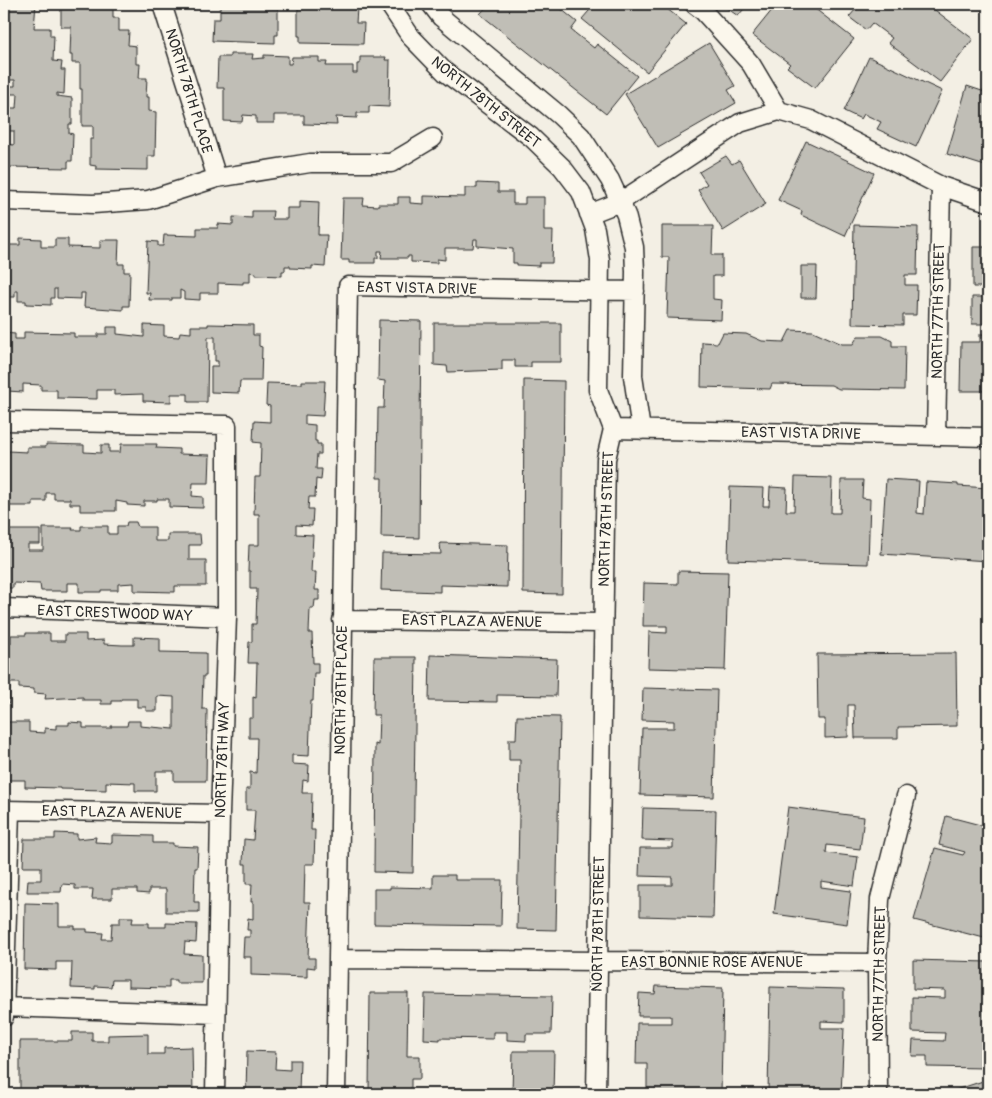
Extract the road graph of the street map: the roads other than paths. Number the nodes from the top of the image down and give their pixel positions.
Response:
1 (162, 4) edge
2 (389, 4) edge
3 (431, 4) edge
4 (694, 4) edge
5 (779, 111) junction
6 (433, 138) dead end
7 (217, 178) junction
8 (941, 186) junction
9 (4, 201) edge
10 (620, 202) junction
11 (988, 202) edge
12 (589, 214) junction
13 (348, 286) joint
14 (600, 290) junction
15 (635, 291) junction
16 (4, 421) edge
17 (613, 429) junction
18 (641, 430) junction
19 (936, 436) junction
20 (988, 437) edge
21 (4, 608) edge
22 (227, 617) junction
23 (342, 620) junction
24 (602, 623) junction
25 (906, 796) dead end
26 (7, 810) edge
27 (220, 814) junction
28 (338, 959) junction
29 (598, 962) junction
30 (876, 963) junction
31 (4, 1010) edge
32 (216, 1014) junction
33 (215, 1094) edge
34 (336, 1094) edge
35 (596, 1094) edge
36 (878, 1094) edge

1 - 7 street, NORTH 78TH PLACE
2 - 12 street, NORTH 78TH STREET
3 - 10 street
4 - 5 street
5 - 8 street
5 - 10 street
6 - 7 street
7 - 9 street
8 - 11 street
8 - 19 street, NORTH 77TH STREET
10 - 12 street
10 - 15 street
12 - 14 street, NORTH 78TH STREET
13 - 14 street, EAST VISTA DRIVE
13 - 23 street, NORTH 78TH PLACE
14 - 15 street, EAST VISTA DRIVE
14 - 17 street, NORTH 78TH STREET
15 - 18 street
16 - 22 street, NORTH 78TH WAY
17 - 18 street, EAST VISTA DRIVE
17 - 24 street, NORTH 78TH STREET
18 - 19 street, EAST VISTA DRIVE
19 - 20 street, EAST VISTA DRIVE
21 - 22 street, EAST CRESTWOOD WAY
22 - 27 street, NORTH 78TH WAY
23 - 24 street, EAST PLAZA AVENUE
23 - 28 street, NORTH 78TH PLACE
24 - 29 street, NORTH 78TH STREET
25 - 30 street, NORTH 77TH STREET
26 - 27 street, EAST PLAZA AVENUE
26 - 31 street
27 - 32 street, NORTH 78TH WAY
28 - 29 street, EAST BONNIE ROSE AVENUE
28 - 34 street, NORTH 78TH PLACE
29 - 30 street, EAST BONNIE ROSE AVENUE
29 - 35 street, NORTH 78TH STREET
30 - 36 street, NORTH 77TH STREET
31 - 32 street
32 - 33 street, NORTH 78TH WAY

